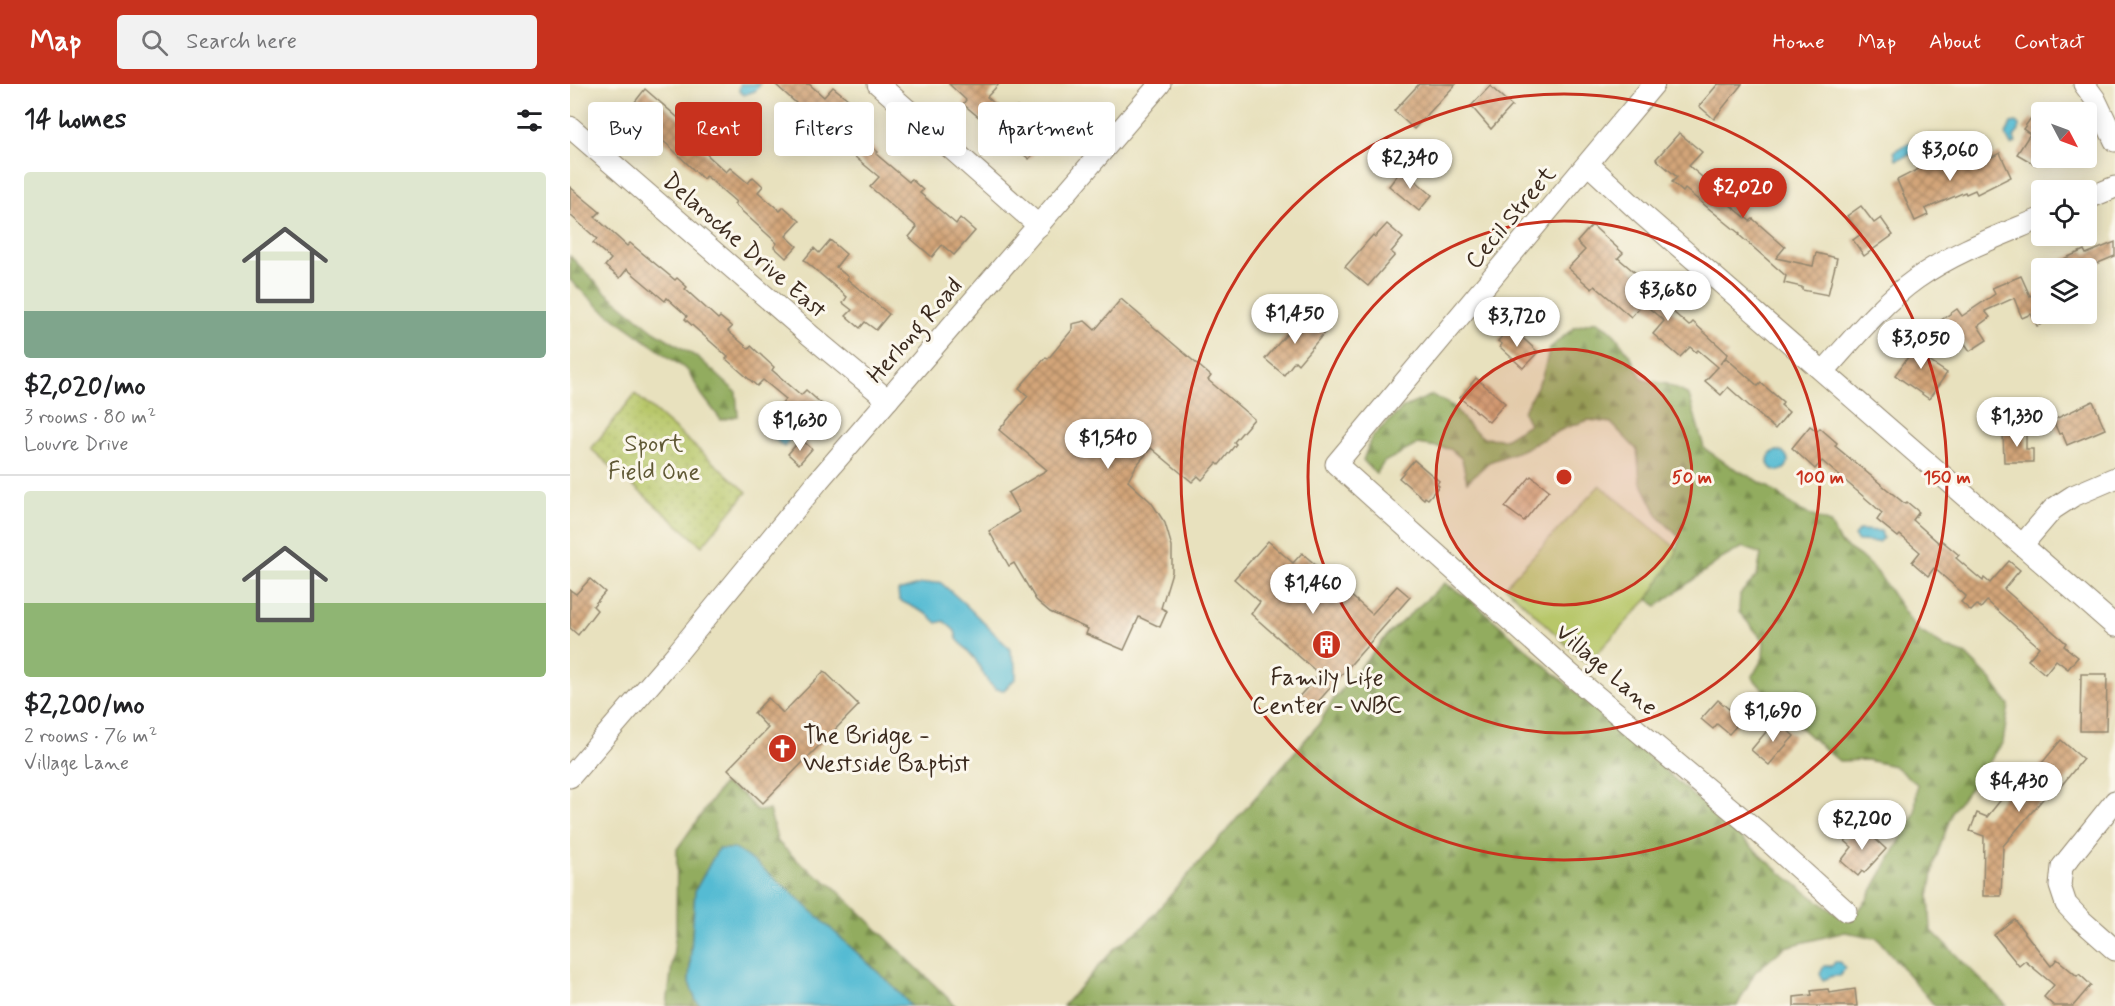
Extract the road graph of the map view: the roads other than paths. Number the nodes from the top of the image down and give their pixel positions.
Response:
1 (878, 84) edge
2 (1160, 84) edge
3 (1654, 84) edge
4 (2084, 84) edge
5 (570, 127) edge
6 (2115, 141) edge
7 (1588, 164) junction
8 (2115, 188) edge
9 (2097, 195) edge
10 (2031, 223) edge
11 (1039, 226) junction
12 (1824, 371) junction
13 (888, 400) junction
14 (1336, 464) joint
15 (2115, 478) edge
16 (2023, 544) junction
17 (2115, 626) edge
18 (570, 777) edge
19 (2115, 801) edge
20 (1846, 911) dead end
21 (2115, 950) edge

1 - 11 street
2 - 11 street, Herlong Road
3 - 7 street, Cecil Street
4 - 6 street
5 - 13 street, Delaroche Drive East
7 - 12 street
7 - 14 street, Cecil Street
8 - 9 street
10 - 12 street
11 - 13 street, Herlong Road
12 - 16 street
13 - 18 street, Herlong Road
14 - 20 street, Village Lane
15 - 16 street
16 - 17 street
19 - 21 street

